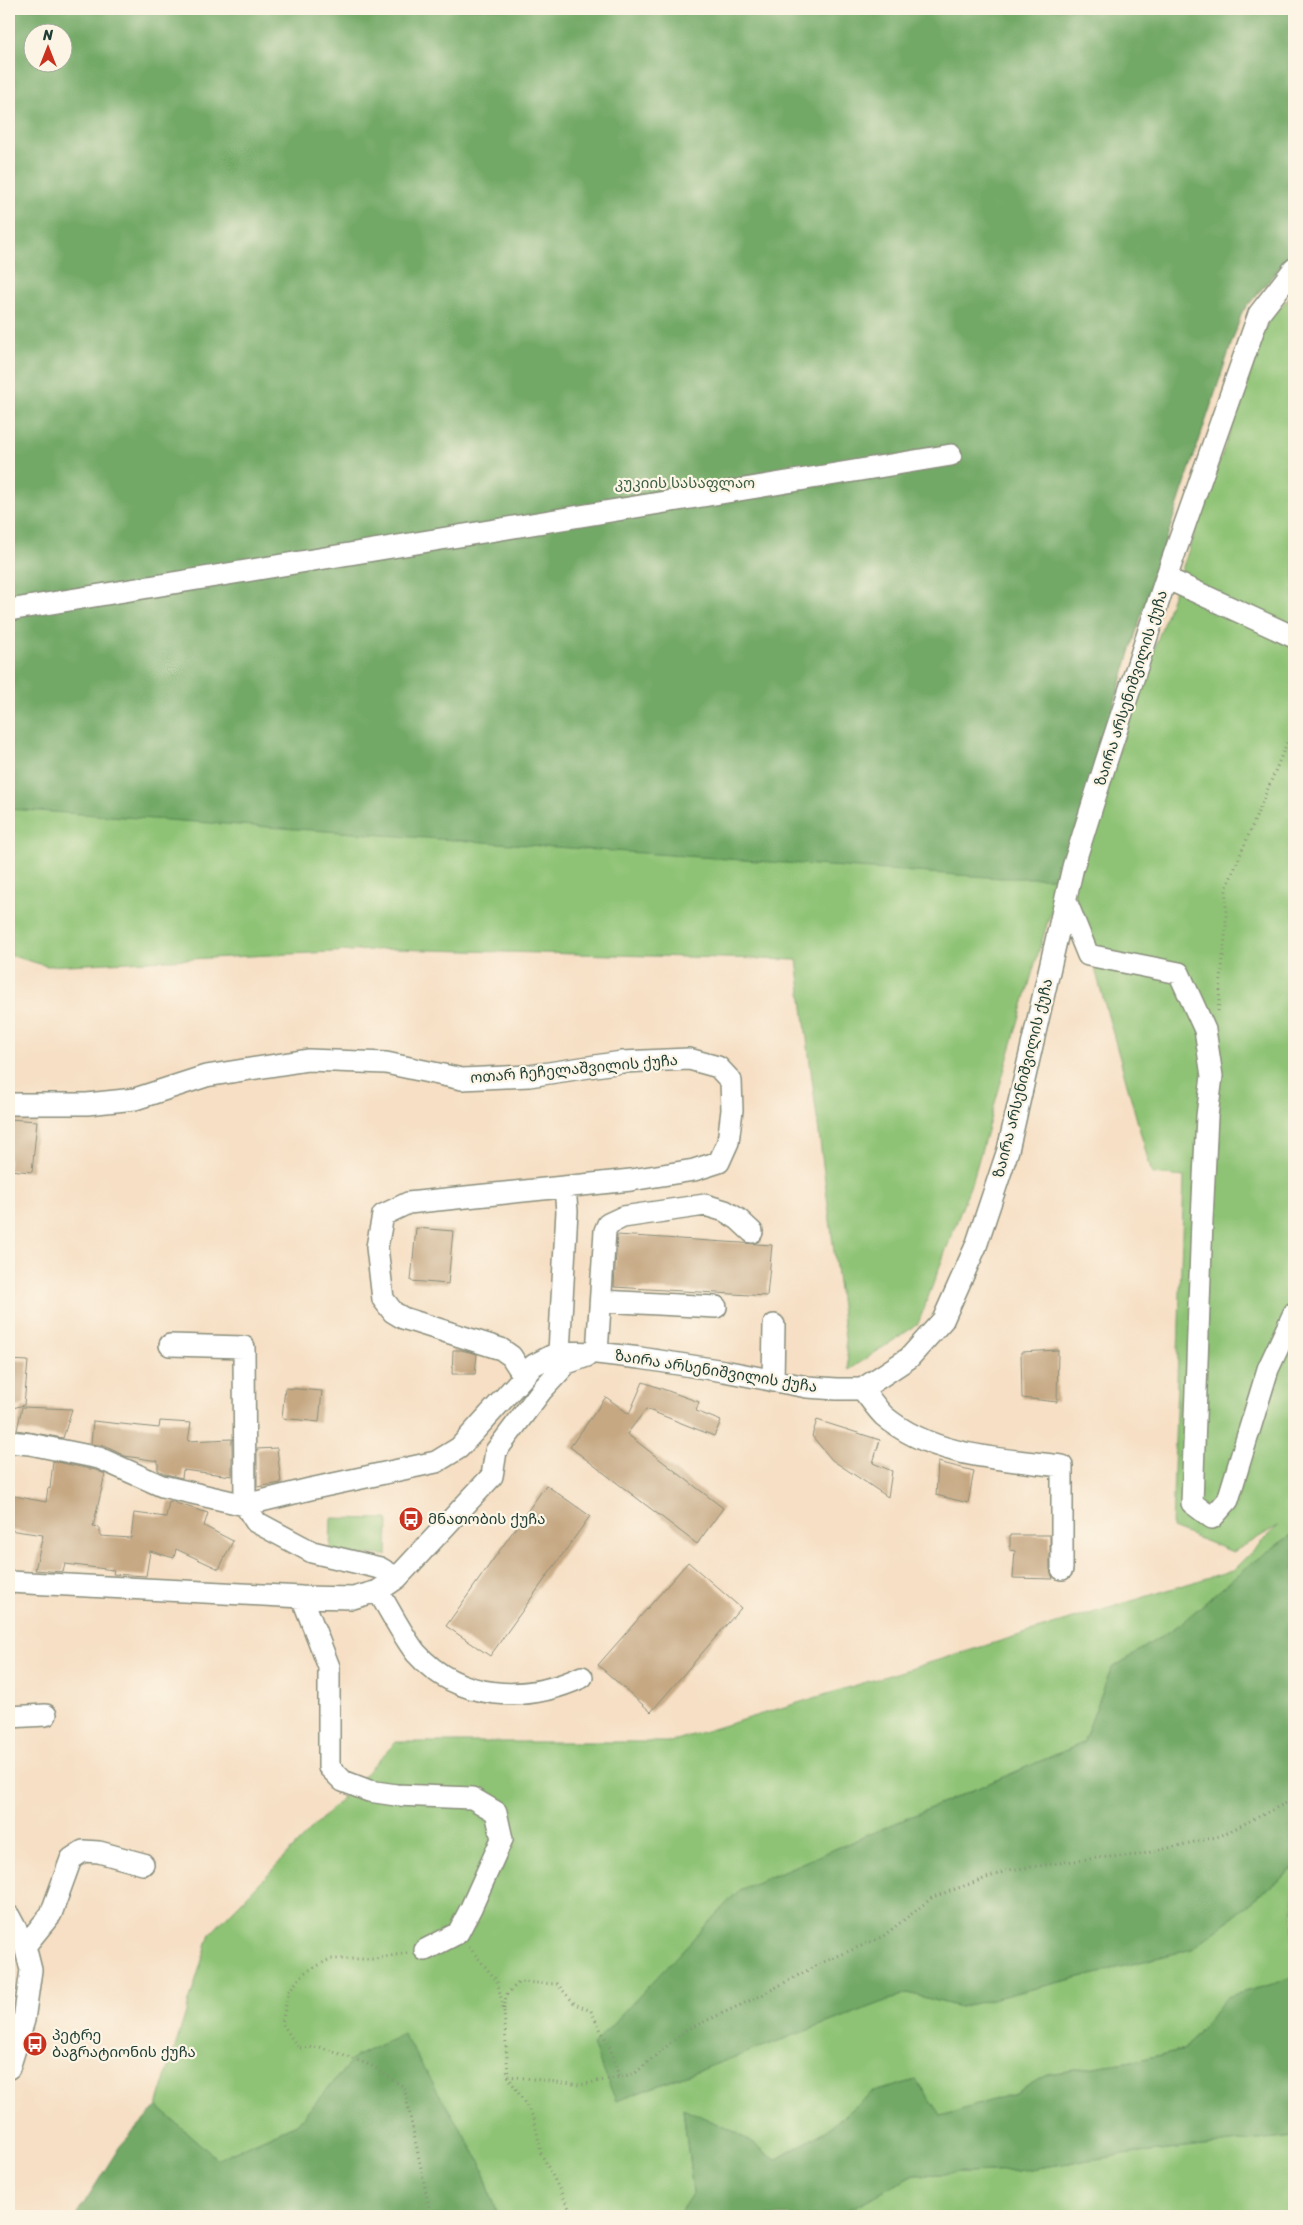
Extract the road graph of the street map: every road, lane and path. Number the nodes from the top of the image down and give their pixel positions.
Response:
1 (1294, 269) edge
2 (951, 455) dead end
3 (1166, 578) junction
4 (9, 610) edge
5 (1294, 638) edge
6 (1294, 726) edge
7 (1066, 901) junction
8 (1218, 1020) dead end
9 (9, 1104) edge
10 (565, 1188) junction
11 (752, 1232) dead end
12 (600, 1301) junction
13 (716, 1307) dead end
14 (1294, 1313) edge
15 (774, 1326) dead end
16 (170, 1345) dead end
17 (559, 1352) junction
18 (597, 1353) junction
19 (524, 1376) junction
20 (773, 1381) junction
21 (862, 1389) junction
22 (9, 1442) edge
23 (245, 1505) junction
24 (1062, 1569) dead end
25 (397, 1578) junction
26 (9, 1582) edge
27 (378, 1591) junction
28 (302, 1598) junction
29 (582, 1677) dead end
30 (46, 1714) dead end
31 (9, 1717) edge
32 (1294, 1799) edge
33 (143, 1864) dead end
34 (9, 1916) edge
35 (458, 1933) junction
36 (25, 1946) junction
37 (425, 1950) joint
38 (504, 2016) junction
39 (10, 2063) edge
40 (508, 2076) junction
41 (619, 2077) junction
42 (431, 2216) edge
43 (573, 2216) edge

1 - 3 street, ზაირა არსენიშვილის ქუჩა
2 - 4 street
3 - 5 street
3 - 7 street, ზაირა არსენიშვილის ქუჩა
6 - 8 path
7 - 14 street
7 - 21 street, ზაირა არსენიშვილის ქუჩა
9 - 10 street, ოთარ ჩეჩელაშვილის ქუჩა
10 - 17 street
10 - 19 street, ოთარ ჩეჩელაშვილის ქუჩა
11 - 12 street
12 - 13 street
12 - 18 street
15 - 20 street
16 - 23 street
17 - 18 street, ზაირა არსენიშვილის ქუჩა
17 - 19 street, ზაირა არსენიშვილის ქუჩა
18 - 20 street, ზაირა არსენიშვილის ქუჩა
18 - 25 street
19 - 23 street, ზაირა არსენიშვილის ქუჩა
20 - 21 street, ზაირა არსენიშვილის ქუჩა
21 - 24 street
22 - 23 street, ზაირა არსენიშვილის ქუჩა
23 - 25 street
25 - 27 street
26 - 28 street
27 - 28 street
27 - 29 street
28 - 35 street
30 - 31 street
32 - 41 path
33 - 36 street
34 - 36 street
35 - 37 street
35 - 38 path
36 - 39 street
37 - 42 path
38 - 40 path
38 - 41 path
40 - 41 path
40 - 43 path

